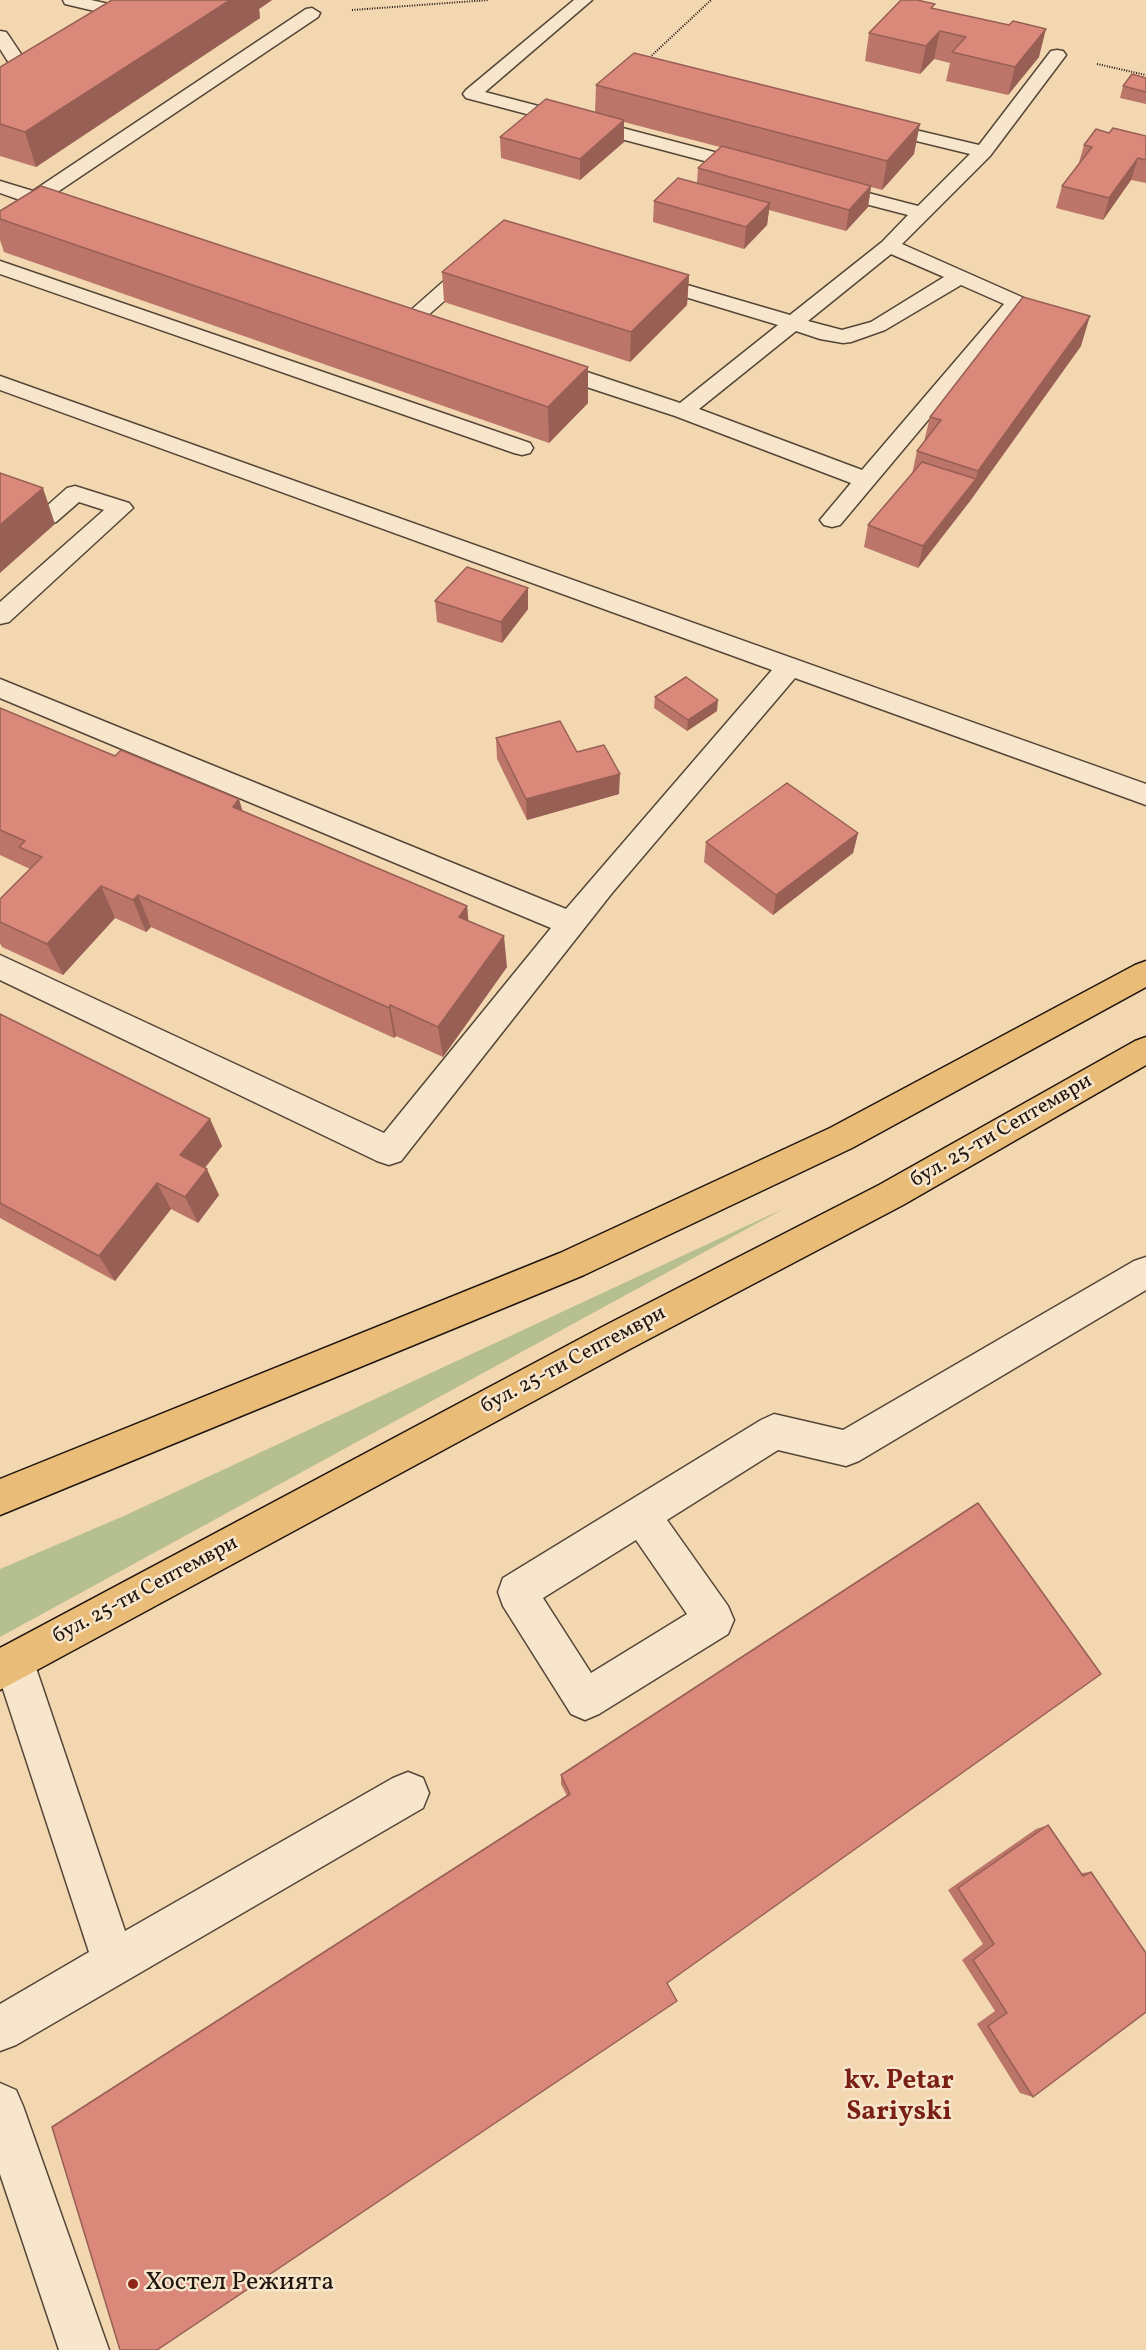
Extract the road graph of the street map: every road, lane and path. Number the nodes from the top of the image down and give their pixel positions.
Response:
1 (71, 0) edge
2 (489, 0) edge
3 (584, 0) edge
4 (711, 0) edge
5 (109, 4) edge
6 (312, 13) joint
7 (84, 20) edge
8 (0, 36) edge
9 (36, 49) edge
10 (1057, 55) dead end
11 (16, 60) junction
12 (646, 60) edge
13 (0, 70) edge
14 (857, 121) edge
15 (983, 152) junction
16 (773, 174) edge
17 (808, 183) edge
18 (0, 187) edge
19 (34, 198) junction
20 (80, 213) edge
21 (922, 213) junction
22 (0, 222) edge
23 (497, 244) edge
24 (889, 246) junction
25 (0, 267) edge
26 (628, 273) edge
27 (959, 277) junction
28 (387, 313) edge
29 (410, 321) junction
30 (794, 323) junction
31 (432, 328) edge
32 (530, 361) edge
33 (0, 383) edge
34 (683, 411) junction
35 (522, 448) dead end
36 (866, 480) junction
37 (48, 517) dead end
38 (832, 520) dead end
39 (0, 616) edge
40 (789, 668) junction
41 (0, 688) edge
42 (1146, 795) edge
43 (572, 924) junction
44 (0, 967) edge
45 (1146, 973) edge
46 (1146, 1050) edge
47 (1146, 1272) edge
48 (0, 1497) edge
49 (641, 1515) junction
50 (7, 1666) edge
51 (408, 1793) dead end
52 (114, 1962) junction
53 (0, 2029) edge
54 (0, 2106) edge
55 (84, 2350) edge

1 - 5 lane
2 - 6 path
3 - 16 lane
4 - 12 path
5 - 7 lane
6 - 19 lane
8 - 11 lane
9 - 11 lane
10 - 15 lane
11 - 13 lane
14 - 15 lane
15 - 21 lane
17 - 21 lane
18 - 19 lane
19 - 20 lane
19 - 22 lane
21 - 24 lane
23 - 29 lane
24 - 27 lane
24 - 30 lane
25 - 35 lane
26 - 30 lane
27 - 30 lane
27 - 36 lane
28 - 29 lane
29 - 31 lane
30 - 34 lane
32 - 34 lane
33 - 40 lane
34 - 36 lane
36 - 38 lane
37 - 39 lane
40 - 42 lane
40 - 43 lane
41 - 43 lane
43 - 44 lane
45 - 48 main road
46 - 50 main road, бул. 25-ти Септември
47 - 49 lane
49 - 49 lane
50 - 52 lane
51 - 52 lane
52 - 53 lane
54 - 55 lane

